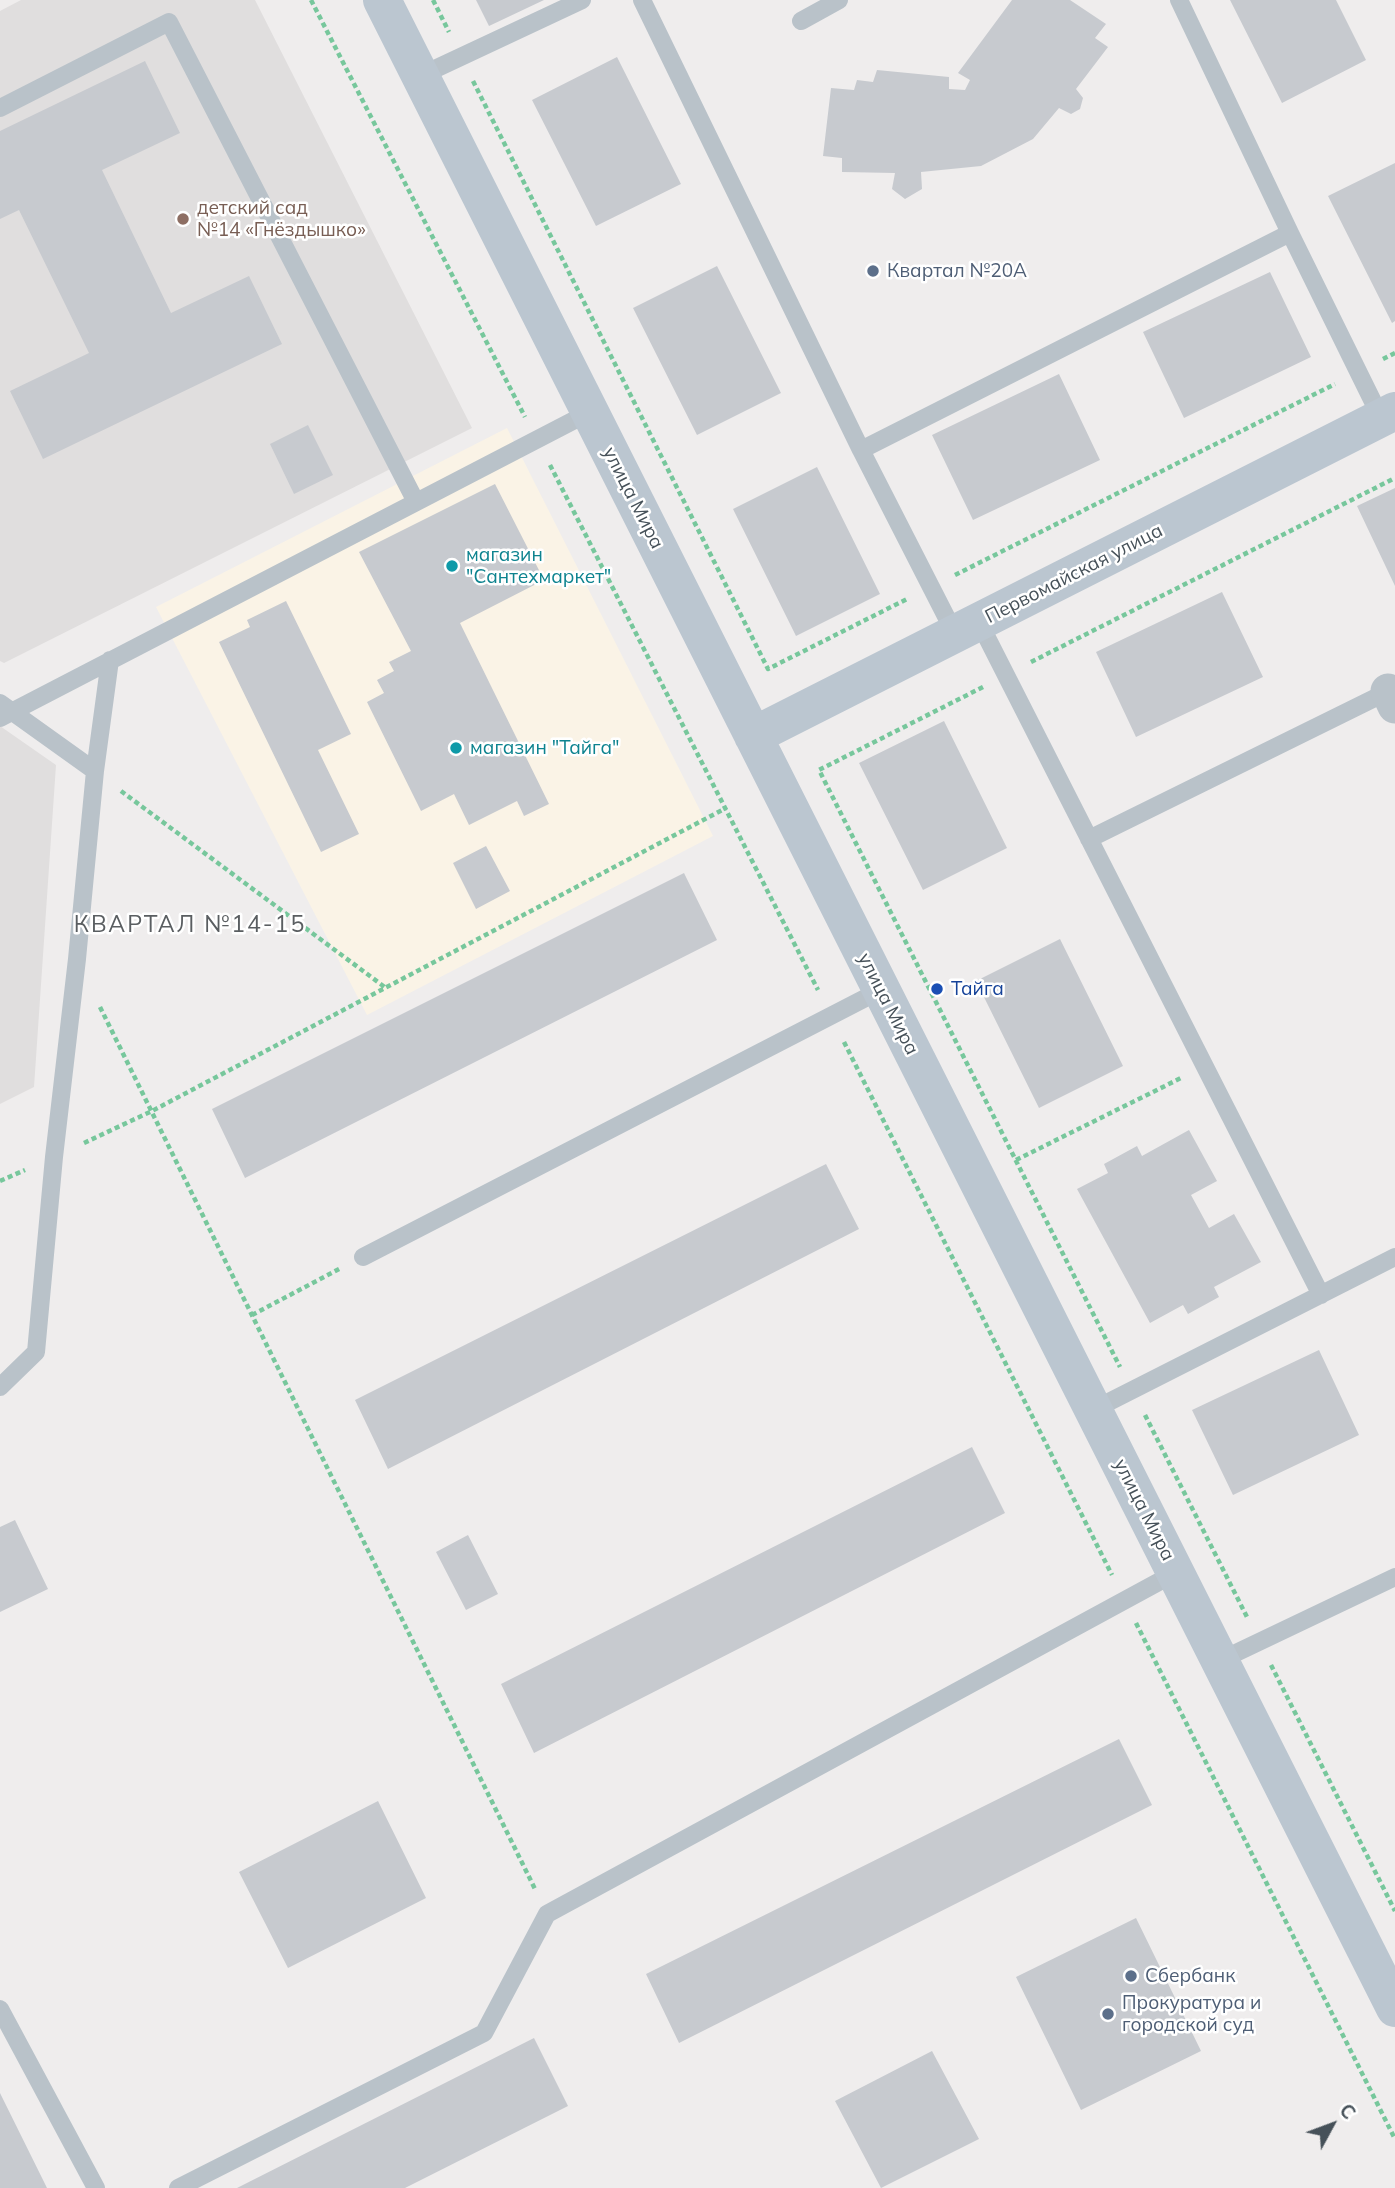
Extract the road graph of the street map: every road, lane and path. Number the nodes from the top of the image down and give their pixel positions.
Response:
1 (312, 0) edge
2 (382, 0) edge
3 (433, 0) edge
4 (582, 0) edge
5 (642, 0) edge
6 (839, 0) edge
7 (1179, 0) edge
8 (801, 20) dead end
9 (461, 57) junction
10 (420, 76) junction
11 (0, 108) edge
12 (1290, 233) junction
13 (1395, 353) edge
14 (1358, 372) junction
15 (590, 412) junction
16 (1388, 414) edge
17 (537, 439) junction
18 (861, 450) junction
19 (1395, 478) edge
20 (416, 502) junction
21 (932, 587) junction
22 (967, 628) junction
23 (110, 660) junction
24 (1006, 675) junction
25 (1393, 695) edge
26 (4, 710) edge
27 (753, 736) junction
28 (95, 771) junction
29 (726, 808) junction
30 (1089, 839) junction
31 (77, 959) junction
32 (386, 988) junction
33 (881, 990) junction
34 (831, 1016) junction
35 (1205, 1066) junction
36 (152, 1111) junction
37 (54, 1157) junction
38 (1016, 1160) junction
39 (0, 1181) edge
40 (363, 1257) joint
41 (1395, 1257) edge
42 (1321, 1295) junction
43 (251, 1315) junction
44 (0, 1387) edge
45 (1132, 1390) junction
46 (1093, 1410) junction
47 (1175, 1573) junction
48 (1395, 1577) edge
49 (1125, 1601) junction
50 (1259, 1642) junction
51 (1219, 1661) junction
52 (1395, 1911) edge
53 (547, 1914) junction
54 (1395, 2008) edge
55 (0, 2010) edge
56 (1395, 2139) edge
57 (96, 2188) edge
58 (178, 2188) edge

1 - 17 path
2 - 10 street, улица Мира
3 - 9 path
4 - 9 lane
5 - 18 lane
6 - 8 lane
7 - 12 lane
9 - 10 lane
9 - 21 path
10 - 15 street, улица Мира
11 - 20 lane
12 - 14 lane
12 - 18 lane
13 - 14 path
14 - 16 lane
14 - 21 path
15 - 17 lane
15 - 27 street, улица Мира
16 - 22 street, Первомайская улица
17 - 20 lane
17 - 29 path
18 - 21 lane
19 - 24 path
20 - 23 lane
21 - 22 lane
22 - 24 lane
22 - 27 street, Первомайская улица
23 - 26 lane
23 - 28 lane
24 - 30 lane
24 - 38 path
25 - 30 lane
26 - 28 lane
27 - 33 street, улица Мира
28 - 31 lane
28 - 32 path
29 - 32 path
29 - 34 path
30 - 35 lane
31 - 36 path
31 - 37 lane
32 - 36 path
33 - 34 lane
33 - 46 street, улица Мира
34 - 40 lane
34 - 49 path
35 - 38 path
35 - 42 lane
36 - 37 path
36 - 43 path
37 - 39 path
37 - 44 lane
38 - 45 path
40 - 43 path
41 - 42 lane
42 - 45 lane
43 - 53 path
45 - 46 lane
45 - 50 path
46 - 47 street, улица Мира
47 - 49 lane
47 - 51 street, улица Мира
48 - 50 lane
49 - 53 lane
49 - 56 path
50 - 51 lane
50 - 52 path
51 - 54 street, улица Мира
53 - 58 lane
55 - 57 lane

